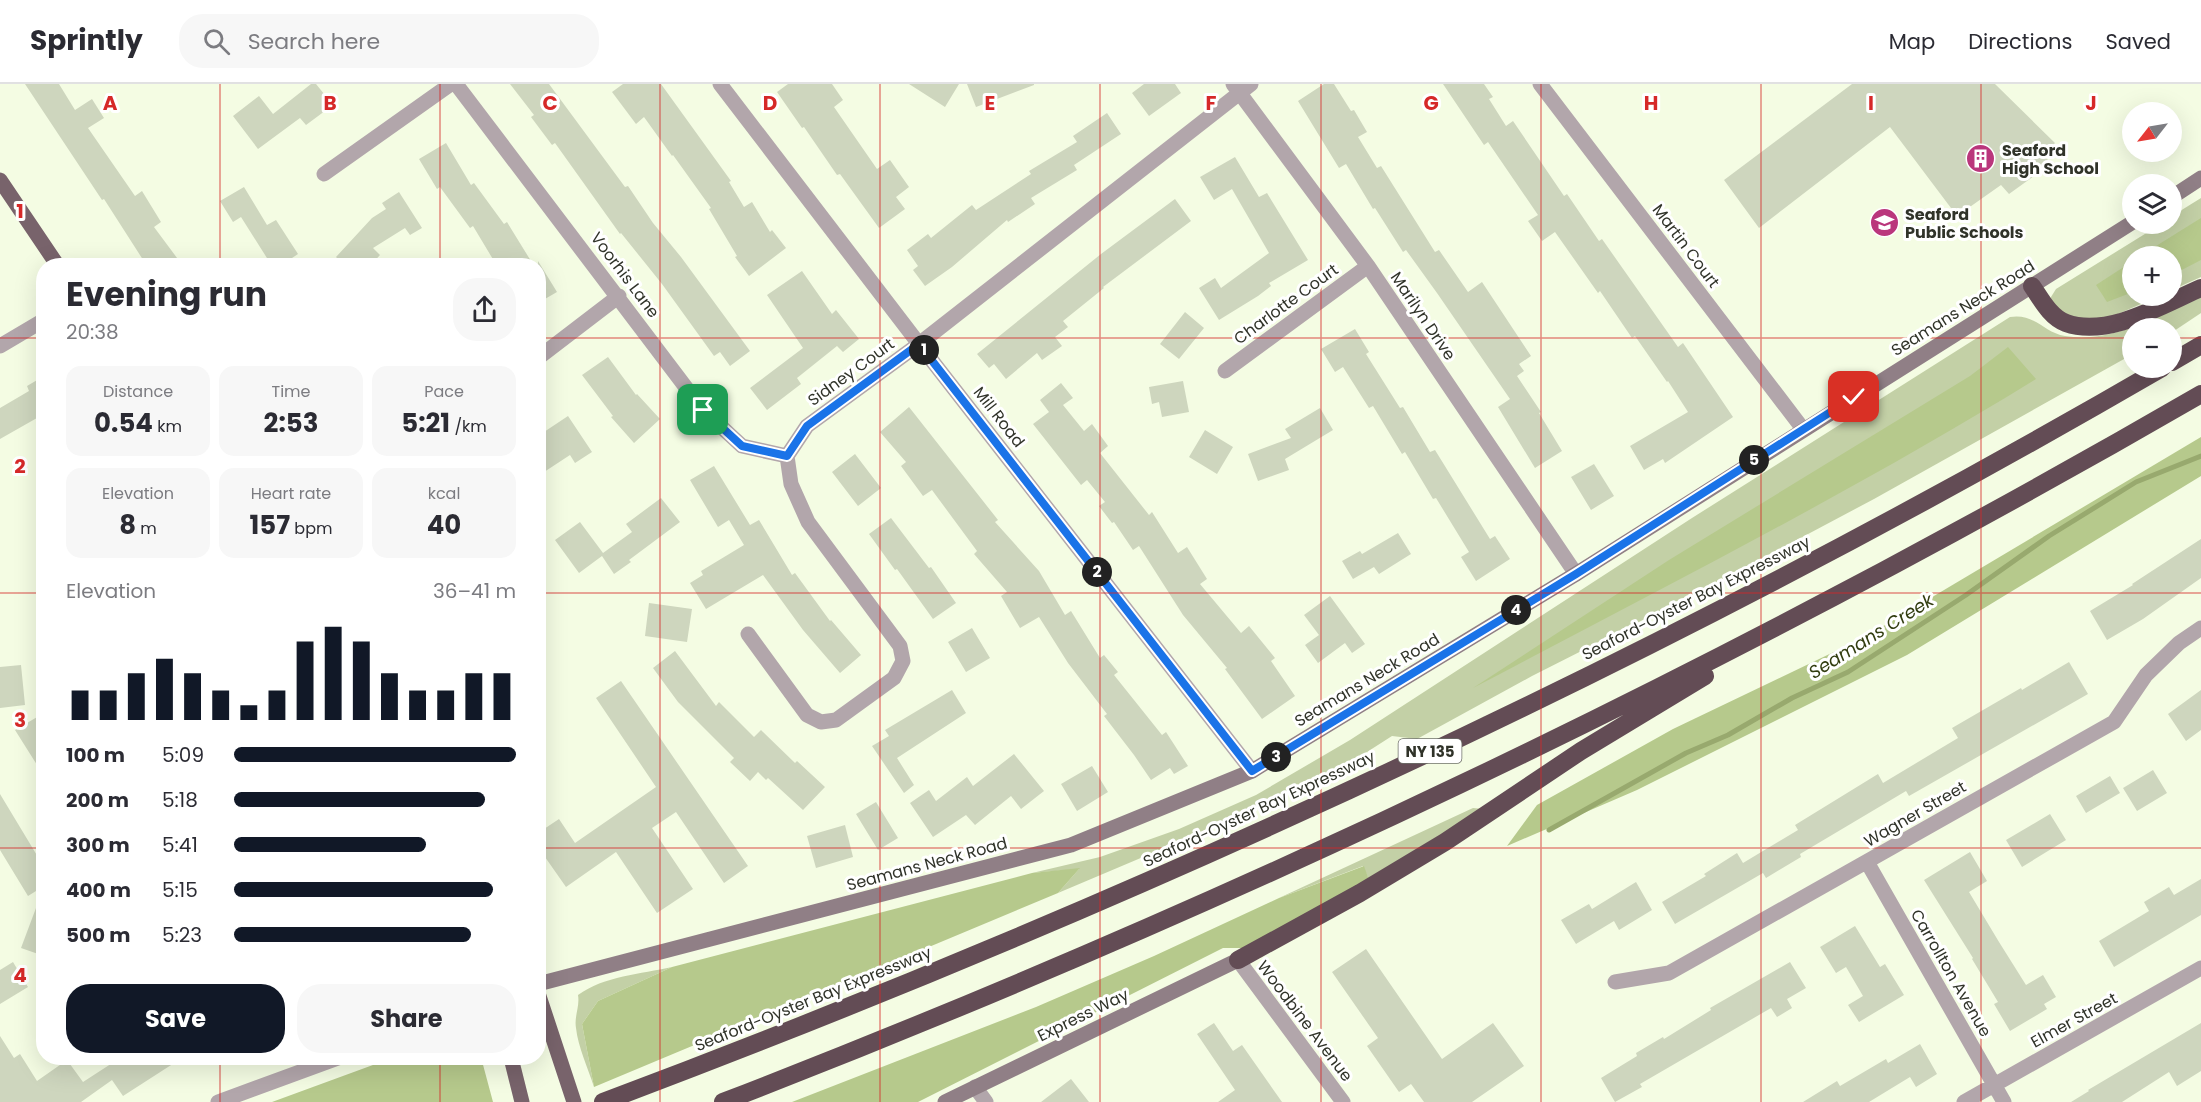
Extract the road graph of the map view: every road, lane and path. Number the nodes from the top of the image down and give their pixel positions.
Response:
1 (451, 84) edge
2 (456, 84) edge
3 (720, 84) edge
4 (1540, 84) edge
5 (1242, 87) edge
6 (324, 174) dead end
7 (2201, 178) edge
8 (0, 180) edge
9 (2182, 190) edge
10 (2122, 229) edge
11 (53, 258) edge
12 (1368, 266) junction
13 (2032, 286) junction
14 (2201, 288) edge
15 (619, 296) junction
16 (36, 325) edge
17 (919, 344) junction
18 (2201, 345) edge
19 (0, 346) edge
20 (546, 352) edge
21 (2182, 356) edge
22 (1225, 371) dead end
23 (2144, 378) edge
24 (2201, 394) edge
25 (1803, 429) junction
26 (787, 456) junction
27 (1576, 574) junction
28 (1831, 598) junction
29 (2201, 628) edge
30 (748, 634) dead end
31 (1252, 771) junction
32 (1867, 862) junction
33 (1238, 960) junction
34 (2201, 968) edge
35 (546, 982) edge
36 (1615, 982) dead end
37 (546, 1017) edge
38 (319, 1065) edge
39 (513, 1065) edge
40 (1995, 1085) junction
41 (975, 1087) junction
42 (218, 1102) edge
43 (522, 1102) edge
44 (574, 1102) edge
45 (603, 1102) edge
46 (723, 1102) edge
47 (945, 1102) edge
48 (986, 1102) edge
49 (1343, 1102) edge
50 (1964, 1102) edge
51 (2004, 1102) edge

1 - 6 street
2 - 15 street, Voorhis Lane
3 - 17 street, Mill Road
4 - 25 street, Martin Court
5 - 12 street, Marilyn Drive
5 - 17 street, Sidney Court
7 - 9 street
8 - 11 main road
10 - 13 street, Seamans Neck Road
12 - 22 street, Charlotte Court
12 - 27 street, Marilyn Drive
13 - 14 highway
13 - 25 street, Seamans Neck Road
15 - 20 street
15 - 26 street, Voorhis Lane
16 - 19 street
17 - 26 street, Sidney Court
17 - 31 street, Mill Road
18 - 21 highway
23 - 45 highway, Seaford-Oyster Bay Expressway / NY 135
24 - 28 highway, NY 135
25 - 27 street, Seamans Neck Road
26 - 30 street
27 - 31 street, Seamans Neck Road
28 - 33 highway
28 - 46 highway, NY 135
29 - 32 street, Wagner Street
31 - 35 street, Seamans Neck Road
32 - 36 street, Wagner Street
32 - 40 street, Carrollton Avenue
33 - 41 street, Express Way
33 - 49 street, Woodbine Avenue
34 - 40 street, Elmer Street
37 - 44 main road
38 - 42 street
39 - 43 main road
40 - 50 street, Elmer Street
40 - 51 street, Carrollton Avenue
41 - 47 street, Express Way
41 - 48 street

